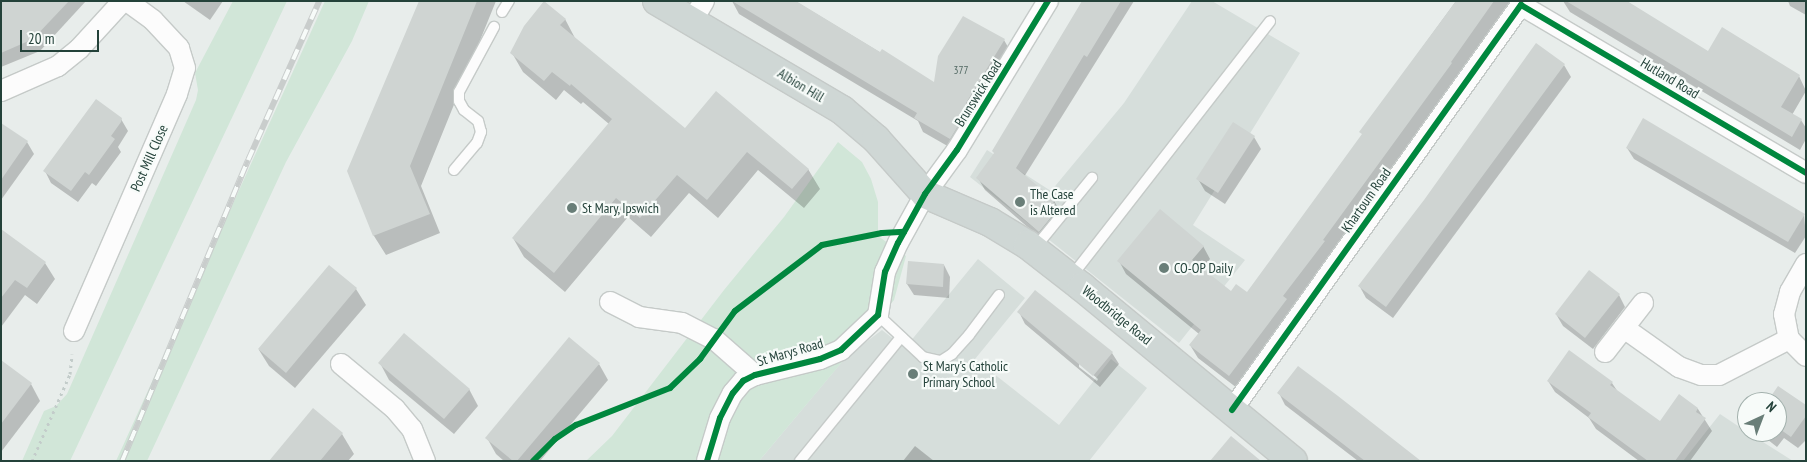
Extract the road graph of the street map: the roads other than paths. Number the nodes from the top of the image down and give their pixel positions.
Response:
1 (125, 1) edge
2 (509, 1) edge
3 (657, 1) edge
4 (1048, 1) edge
5 (1521, 4) joint
6 (698, 11) edge
7 (502, 12) dead end
8 (1270, 21) dead end
9 (494, 27) dead end
10 (1, 91) edge
11 (454, 170) dead end
12 (1806, 174) edge
13 (1092, 178) dead end
14 (924, 194) junction
15 (1034, 250) junction
16 (1806, 264) edge
17 (1071, 278) junction
18 (999, 295) dead end
19 (610, 302) dead end
20 (1643, 303) dead end
21 (878, 315) junction
22 (1624, 328) junction
23 (74, 331) road end
24 (901, 337) junction
25 (1789, 339) junction
26 (1605, 352) dead end
27 (1806, 356) edge
28 (341, 364) dead end
29 (754, 375) junction
30 (1232, 410) junction
31 (425, 461) edge
32 (707, 461) edge
33 (800, 461) edge
34 (1293, 461) edge

1 - 10 street
1 - 23 street, Post Mill Close
2 - 7 lane
3 - 6 main road, Albion Hill
4 - 14 street, Brunswick Road
5 - 12 street, Hutland Road
5 - 30 street, Khartoum Road
6 - 14 main road, Albion Hill
8 - 17 lane
9 - 11 lane
13 - 15 lane
14 - 15 main road, Woodbridge Road
14 - 21 street
15 - 17 main road, Woodbridge Road
16 - 25 street
17 - 30 main road, Woodbridge Road
18 - 24 lane
19 - 29 street, St Marys Road
20 - 22 street
21 - 24 lane
21 - 29 street, St Marys Road
22 - 25 street
22 - 26 street
24 - 33 lane
25 - 27 street
28 - 31 street
29 - 32 street, St Marys Road
30 - 34 main road, Woodbridge Road

